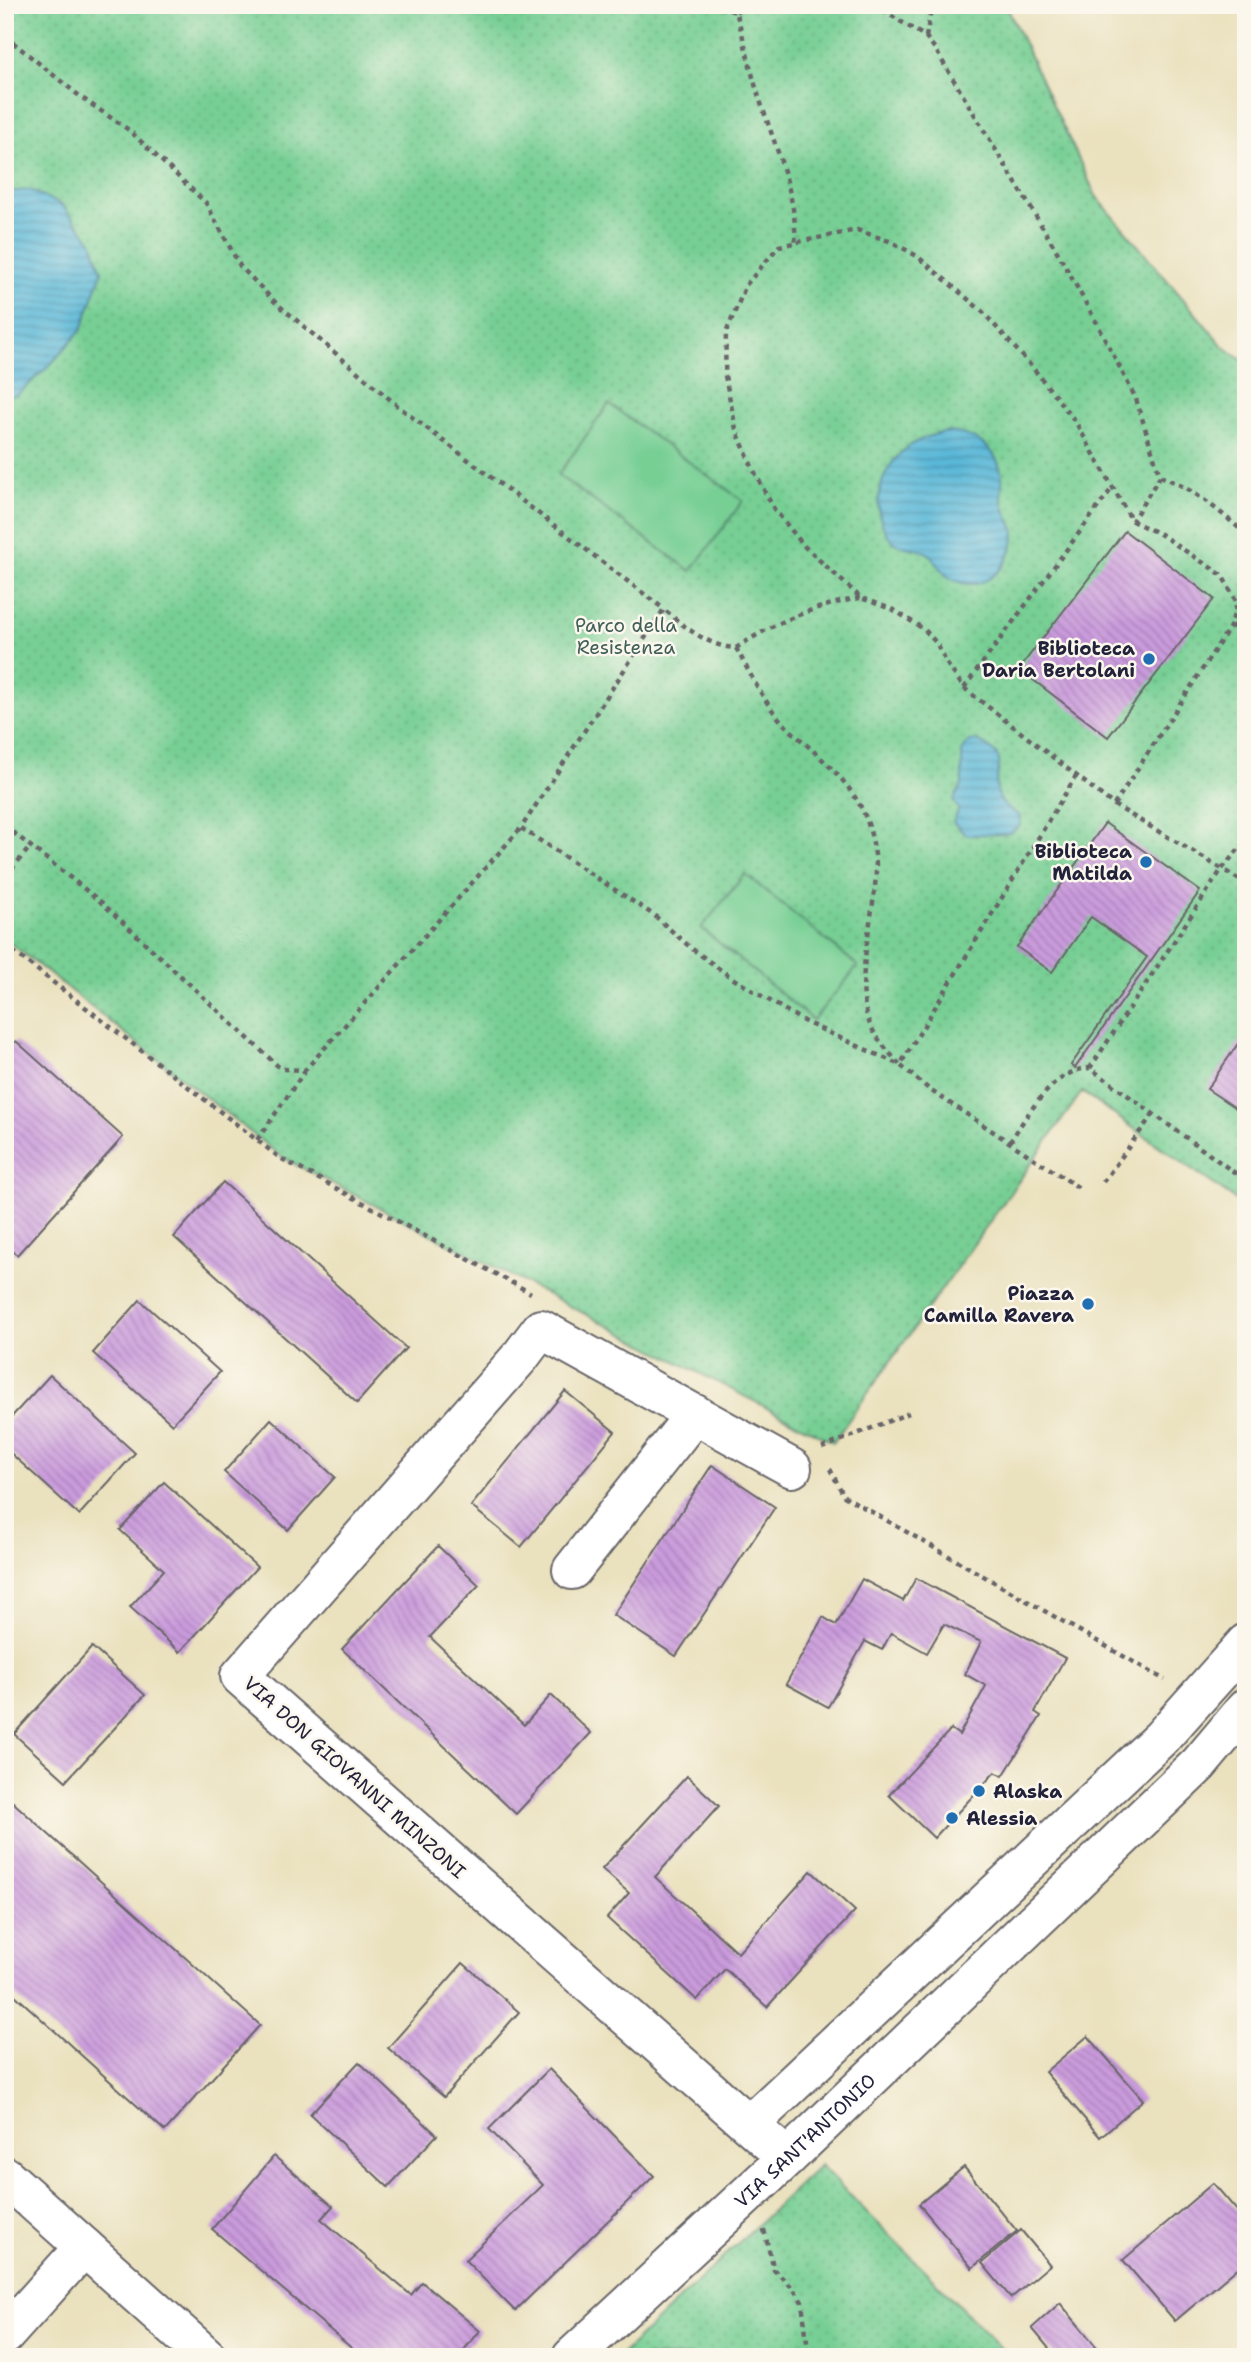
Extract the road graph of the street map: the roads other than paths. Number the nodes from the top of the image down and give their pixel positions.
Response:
1 (695, 1414) junction
2 (792, 1468) dead end
3 (572, 1570) dead end
4 (1246, 1643) edge
5 (1246, 1708) edge
6 (1005, 1886) junction
7 (1036, 1920) junction
8 (750, 2124) junction
9 (787, 2158) junction
10 (5, 2176) edge
11 (84, 2247) junction
12 (5, 2336) edge
13 (207, 2357) edge
14 (572, 2357) edge

1 - 2 street, VIA DON GIOVANNI MINZONI
1 - 3 street
1 - 8 street, VIA DON GIOVANNI MINZONI
4 - 6 street
5 - 7 street, VIA SANT'ANTONIO
6 - 7 street
6 - 8 street
7 - 9 street, VIA SANT'ANTONIO
8 - 9 street, VIA DON GIOVANNI MINZONI
9 - 14 street, VIA SANT'ANTONIO
10 - 11 street
11 - 12 street
11 - 13 street

